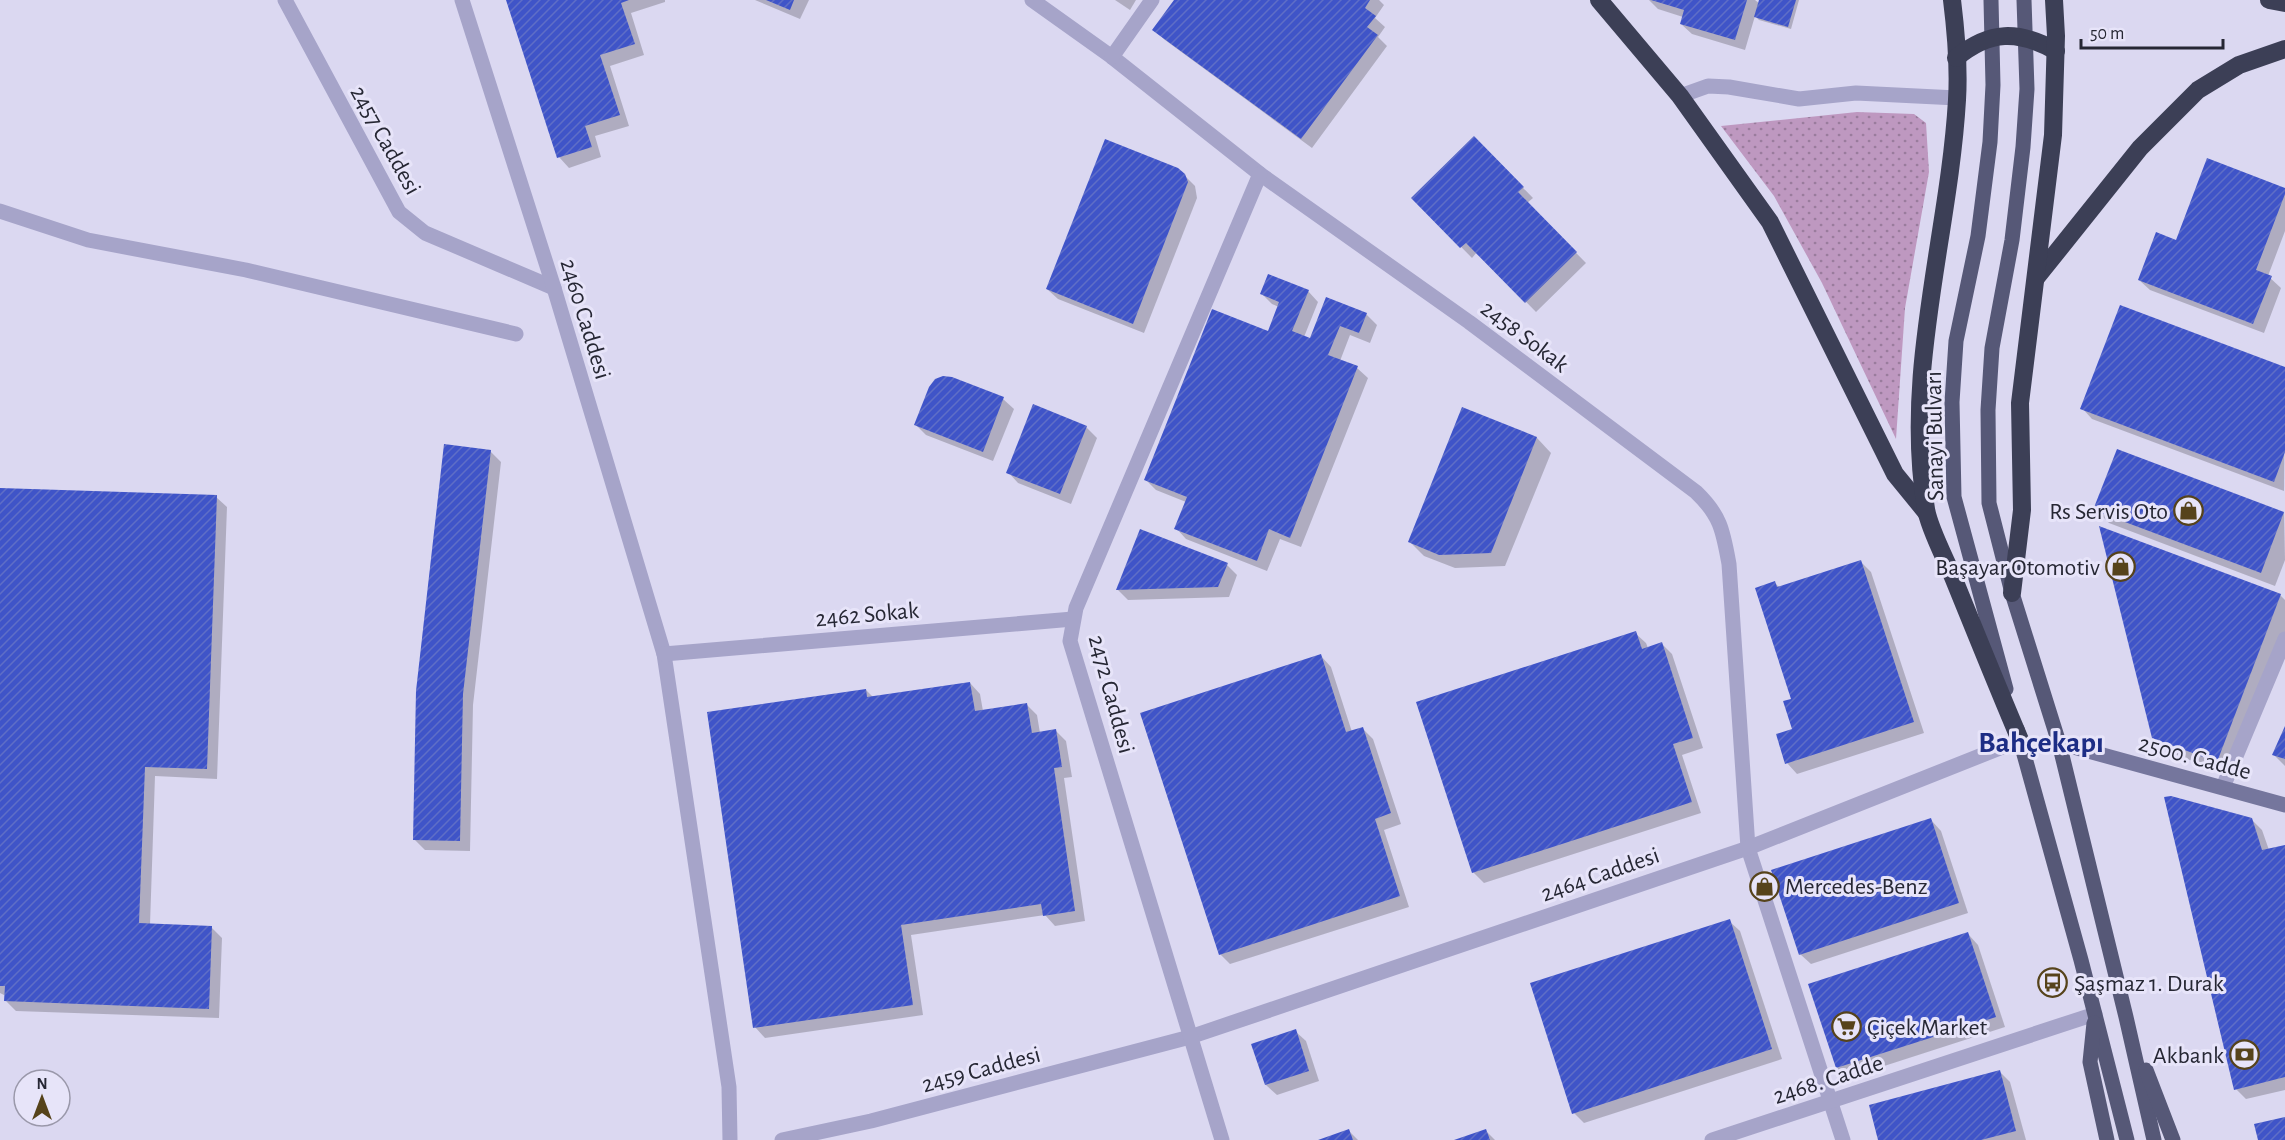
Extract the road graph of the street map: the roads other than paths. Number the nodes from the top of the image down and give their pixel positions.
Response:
1 (285, 0) edge
2 (462, 0) edge
3 (1032, 0) edge
4 (1152, 0) edge
5 (1599, 0) edge
6 (1952, 0) edge
7 (1991, 0) edge
8 (2024, 0) edge
9 (2054, 0) edge
10 (2269, 0) edge
11 (2285, 3) edge
12 (2285, 49) edge
13 (2056, 51) junction
14 (1112, 57) junction
15 (1956, 58) junction
16 (1680, 96) junction
17 (1958, 98) junction
18 (1260, 174) junction
19 (0, 211) edge
20 (2035, 280) junction
21 (554, 288) junction
22 (516, 334) dead end
23 (1926, 512) junction
24 (2012, 593) junction
25 (1073, 619) junction
26 (2285, 639) edge
27 (664, 654) junction
28 (2019, 740) junction
29 (2059, 743) junction
30 (2223, 787) junction
31 (2285, 805) edge
32 (1748, 848) junction
33 (2095, 1014) junction
34 (2126, 1017) junction
35 (1190, 1037) junction
36 (1832, 1102) junction
37 (730, 1140) edge
38 (782, 1140) edge
39 (1222, 1140) edge
40 (1712, 1140) edge
41 (1843, 1140) edge
42 (2106, 1140) edge
43 (2127, 1140) edge
44 (2154, 1140) edge
45 (2173, 1140) edge

1 - 21 street, 2457 Caddesi
2 - 21 street, 2460 Caddesi
3 - 14 street, 2458 Sokak
4 - 14 street
5 - 16 highway
6 - 15 highway
7 - 28 main road, Sanayi Bulvarı
8 - 24 main road
9 - 13 highway
10 - 11 highway
12 - 20 highway
13 - 15 highway
13 - 20 highway
14 - 18 street, 2458 Sokak
15 - 17 highway
16 - 17 street
16 - 23 highway
17 - 23 highway
18 - 25 street, 2472 Caddesi
18 - 32 street, 2458 Sokak
19 - 22 street
20 - 24 highway
21 - 27 street, 2460 Caddesi
23 - 28 highway
24 - 29 main road
25 - 27 street, 2462 Sokak
25 - 35 street, 2472 Caddesi
26 - 30 street
27 - 37 street, 2460 Caddesi
28 - 32 street, 2464 Caddesi
28 - 33 main road, Sanayi Bulvarı
29 - 30 street, 2500. Cadde
29 - 34 main road
30 - 31 street, 2500. Cadde
32 - 35 street, 2464 Caddesi
32 - 36 street, 2458 Sokak
33 - 36 street, 2468. Cadde
33 - 42 main road
33 - 43 main road, Sanayi Bulvarı
34 - 44 main road
34 - 45 main road
35 - 38 street, 2459 Caddesi
35 - 39 street, 2472 Caddesi
36 - 40 street, 2468. Cadde
36 - 41 street, 2458 Sokak

